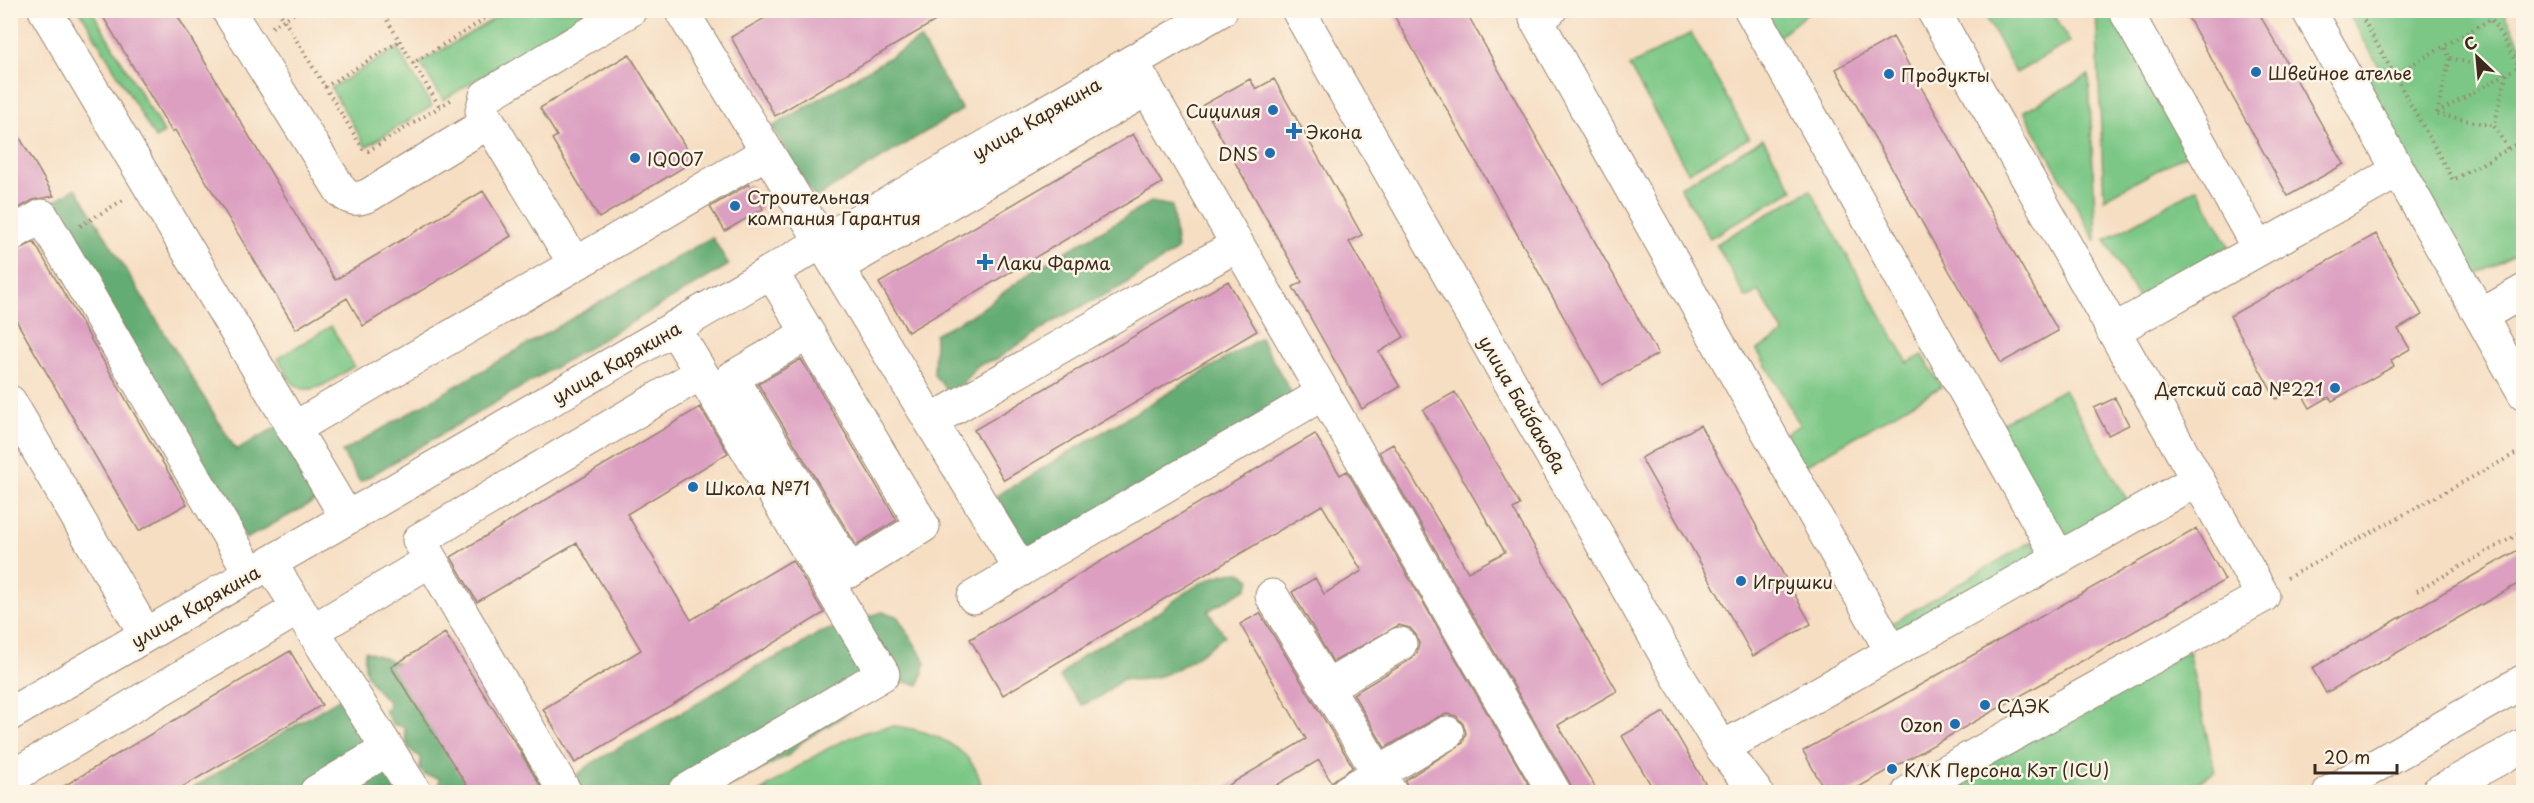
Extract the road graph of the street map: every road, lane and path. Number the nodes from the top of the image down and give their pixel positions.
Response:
1 (45, 10) edge
2 (228, 10) edge
3 (278, 10) edge
4 (381, 10) edge
5 (500, 10) edge
6 (630, 10) edge
7 (1221, 10) edge
8 (1298, 10) edge
9 (1550, 10) edge
10 (1751, 10) edge
11 (1933, 10) edge
12 (2125, 10) edge
13 (2308, 10) edge
14 (2358, 10) edge
15 (2486, 10) edge
16 (694, 15) edge
17 (2491, 19) junction
18 (400, 41) junction
19 (2444, 46) junction
20 (2450, 58) junction
21 (413, 63) junction
22 (2518, 66) junction
23 (2507, 73) junction
24 (1140, 75) junction
25 (2394, 75) junction
26 (2523, 75) edge
27 (325, 87) junction
28 (460, 94) dead end
29 (440, 106) junction
30 (2437, 113) junction
31 (489, 122) junction
32 (2494, 126) junction
33 (2523, 140) edge
34 (2508, 149) junction
35 (767, 152) junction
36 (2398, 171) junction
37 (148, 185) junction
38 (10, 235) edge
39 (56, 240) junction
40 (1238, 244) junction
41 (2259, 249) junction
42 (830, 255) junction
43 (575, 264) junction
44 (771, 272) junction
45 (2523, 291) edge
46 (2482, 315) junction
47 (674, 328) junction
48 (2113, 330) junction
49 (808, 333) junction
50 (701, 373) junction
51 (1324, 393) junction
52 (2523, 393) edge
53 (13, 407) edge
54 (931, 421) junction
55 (293, 429) junction
56 (2523, 449) edge
57 (10, 452) edge
58 (2197, 480) junction
59 (347, 518) junction
60 (2523, 531) edge
61 (2059, 558) junction
62 (431, 560) junction
63 (261, 568) junction
64 (1021, 570) junction
65 (2280, 582) dead end
66 (2417, 591) dead end
67 (1272, 596) dead end
68 (974, 597) dead end
69 (306, 619) junction
70 (146, 635) junction
71 (1400, 644) dead end
72 (1892, 652) junction
73 (1327, 687) junction
74 (2521, 689) edge
75 (11, 711) edge
76 (1447, 733) dead end
77 (2523, 745) edge
78 (1722, 748) junction
79 (388, 749) junction
80 (10, 778) edge
81 (1384, 783) edge
82 (316, 792) edge
83 (415, 792) edge
84 (565, 792) edge
85 (684, 792) edge
86 (1347, 792) edge
87 (1554, 792) edge
88 (1756, 792) edge
89 (1909, 792) edge
90 (2330, 792) edge
91 (2439, 792) edge

1 - 37 street
2 - 31 street
3 - 27 path
4 - 18 path
5 - 21 path
6 - 31 street
7 - 24 street, улица Карякина
8 - 78 street, улица Байбакова
9 - 72 street
10 - 61 street
11 - 48 street
12 - 41 street
13 - 36 street
14 - 25 path
15 - 17 path
16 - 35 street
17 - 19 path
17 - 22 path
18 - 21 path
18 - 27 path
19 - 20 path
19 - 25 path
20 - 23 path
20 - 30 path
21 - 29 path
22 - 23 path
22 - 26 path
23 - 30 path
23 - 32 path
24 - 40 street
24 - 42 street, улица Карякина
25 - 34 path
27 - 29 path
28 - 29 path
30 - 32 path
31 - 43 street
32 - 34 path
33 - 34 path
35 - 42 street
35 - 43 street
36 - 41 street
36 - 46 street
37 - 39 path
37 - 55 street
38 - 39 street
39 - 63 street
40 - 51 street
40 - 54 street
41 - 48 street
42 - 44 street, улица Карякина
42 - 54 street
43 - 55 street
44 - 47 street, улица Карякина
44 - 49 street
45 - 46 street
46 - 52 street
47 - 50 street
47 - 59 street, улица Карякина
48 - 58 street
49 - 49 street
50 - 62 street
50 - 85 street
51 - 64 street
51 - 87 street
53 - 57 street
53 - 70 street
54 - 64 street
55 - 59 street
56 - 65 path
58 - 61 street
58 - 89 street
59 - 63 street, улица Карякина
60 - 66 path
61 - 72 street
62 - 69 street
62 - 84 street
63 - 69 street
63 - 70 street, улица Карякина
64 - 68 street
67 - 73 street
69 - 79 street
69 - 80 street
70 - 75 street, улица Карякина
71 - 73 street
72 - 78 street
73 - 81 street
74 - 90 street
76 - 81 street
77 - 91 street
78 - 88 street, улица Байбакова
79 - 82 street
79 - 83 street
81 - 86 street

